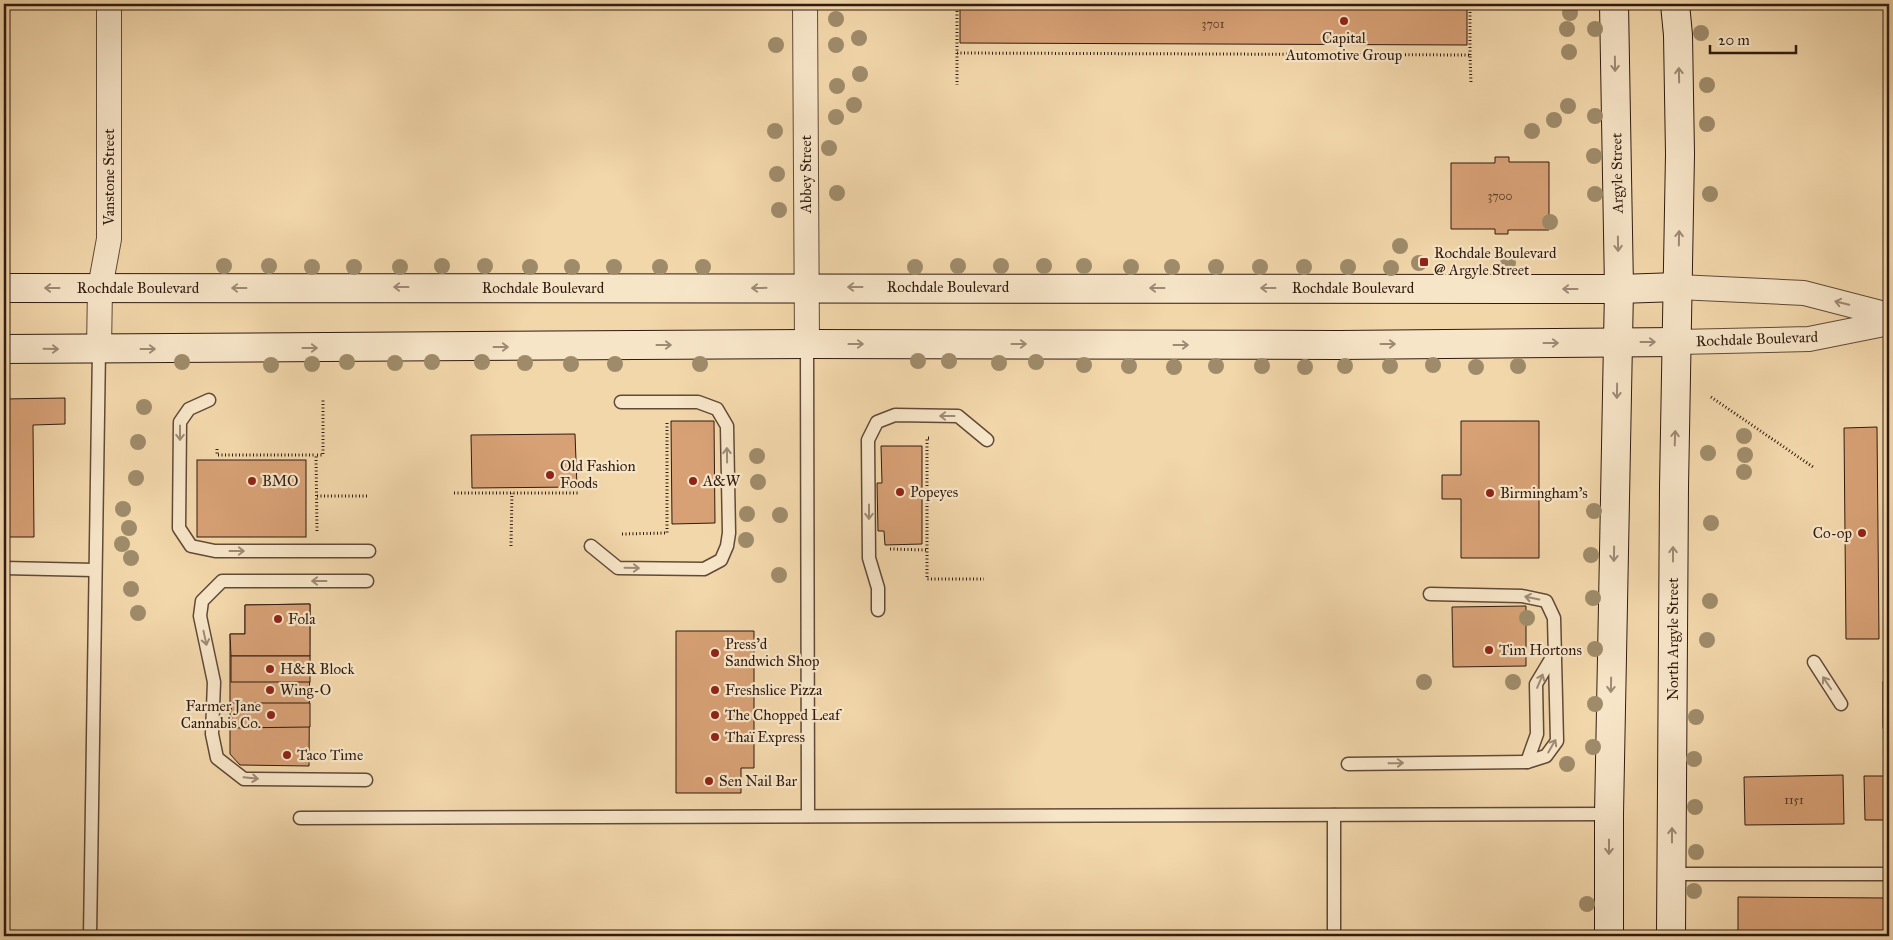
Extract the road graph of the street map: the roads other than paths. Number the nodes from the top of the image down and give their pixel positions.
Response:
1 (109, 4) edge
2 (805, 4) edge
3 (1614, 4) edge
4 (1675, 4) edge
5 (807, 287) junction
6 (1678, 287) junction
7 (4, 288) edge
8 (100, 288) junction
9 (1619, 289) junction
10 (1889, 315) edge
11 (1889, 323) edge
12 (1618, 342) junction
13 (1678, 342) junction
14 (807, 344) junction
15 (4, 349) edge
16 (99, 349) junction
17 (209, 400) dead end
18 (621, 402) dead end
19 (987, 440) dead end
20 (591, 546) dead end
21 (369, 551) dead end
22 (4, 568) edge
23 (94, 570) junction
24 (367, 581) dead end
25 (1430, 594) dead end
26 (878, 610) dead end
27 (1554, 654) junction
28 (1814, 662) dead end
29 (1841, 704) dead end
30 (1527, 762) junction
31 (1348, 764) dead end
32 (366, 780) dead end
33 (1609, 814) junction
34 (1334, 815) junction
35 (808, 816) junction
36 (300, 818) dead end
37 (1671, 874) junction
38 (1889, 874) edge
39 (90, 936) edge
40 (1334, 936) edge
41 (1609, 936) edge
42 (1671, 936) edge

1 - 8 street, Vanstone Street
2 - 5 street, Abbey Street
3 -> 9 street, Argyle Street
6 -> 4 street
5 -> 8 street, Rochdale Boulevard
9 -> 5 street, Rochdale Boulevard
5 - 14 street, Abbey Street
6 - 9 street, Rochdale Boulevard
10 -> 6 street, Rochdale Boulevard
6 - 13 street
8 -> 7 street, Rochdale Boulevard
8 - 16 street, Vanstone Street
9 - 12 street, Argyle Street
11 - 13 street, Rochdale Boulevard
12 -> 13 street, Rochdale Boulevard
14 -> 12 street, Rochdale Boulevard
12 -> 33 street
37 -> 13 street, North Argyle Street
16 -> 14 street, Rochdale Boulevard
14 - 35 lane
15 -> 16 street, Rochdale Boulevard
16 - 23 lane
17 -> 21 lane
20 -> 18 lane
19 -> 26 lane
22 - 23 lane
23 - 39 lane
24 -> 32 lane
27 -> 25 lane
30 -> 27 lane
30 -> 27 lane
29 -> 28 lane
31 -> 30 lane
33 - 34 lane
33 -> 41 street
34 - 35 lane
34 - 40 lane
35 - 36 lane
37 - 38 lane
37 - 42 street, North Argyle Street

